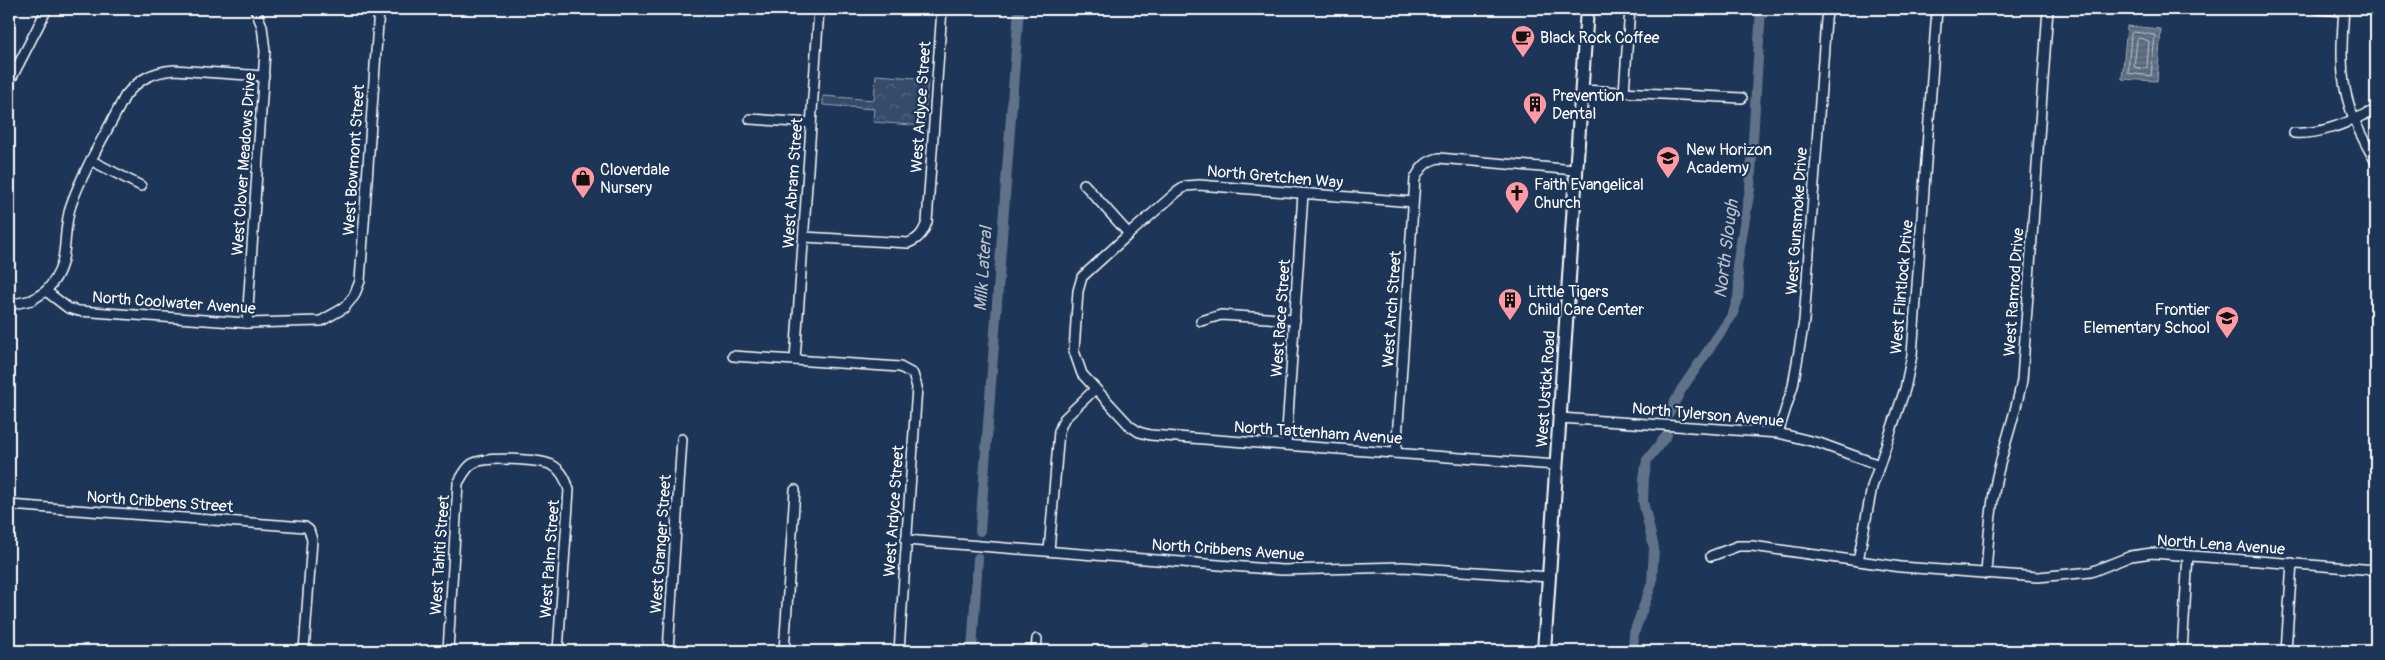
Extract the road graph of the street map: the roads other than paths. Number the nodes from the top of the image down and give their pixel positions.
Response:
1 (47, 9) edge
2 (255, 9) edge
3 (379, 9) edge
4 (819, 9) edge
5 (942, 9) edge
6 (1587, 9) edge
7 (1630, 9) edge
8 (1828, 9) edge
9 (1937, 9) edge
10 (2048, 9) edge
11 (2318, 9) edge
12 (2344, 10) edge
13 (264, 76) junction
14 (9, 83) edge
15 (1581, 90) junction
16 (1624, 92) junction
17 (1742, 98) dead end
18 (2376, 110) edge
19 (750, 119) dead end
20 (2353, 120) junction
21 (811, 123) junction
22 (2294, 133) dead end
23 (92, 161) junction
24 (2376, 162) edge
25 (1576, 170) junction
26 (1084, 184) dead end
27 (141, 186) dead end
28 (1303, 194) junction
29 (1413, 202) junction
30 (1129, 234) junction
31 (804, 237) junction
32 (46, 291) junction
33 (9, 305) edge
34 (344, 308) joint
35 (1294, 320) junction
36 (1201, 322) dead end
37 (247, 323) junction
38 (733, 356) dead end
39 (795, 360) junction
40 (1095, 389) junction
41 (1560, 418) junction
42 (1778, 433) junction
43 (682, 439) dead end
44 (1286, 445) junction
45 (1396, 453) junction
46 (471, 465) joint
47 (1556, 465) junction
48 (1879, 466) junction
49 (795, 490) dead end
50 (9, 505) edge
51 (906, 540) junction
52 (1049, 551) junction
53 (1711, 556) dead end
54 (2188, 556) junction
55 (1858, 561) junction
56 (2292, 563) junction
57 (2376, 570) edge
58 (1986, 574) junction
59 (1549, 578) junction
60 (1037, 639) dead end
61 (304, 651) edge
62 (448, 651) edge
63 (558, 651) edge
64 (668, 651) edge
65 (784, 651) edge
66 (899, 651) edge
67 (1036, 651) edge
68 (1544, 651) edge
69 (2182, 651) edge
70 (2286, 651) edge

1 - 14 street
2 - 13 street, West Clover Meadows Drive
3 - 34 street, West Bowmont Street
4 - 21 street, West Abram Street
5 - 31 street, West Ardyce Street
6 - 15 main road, West Ustick Road
7 - 16 street
8 - 42 street, West Gunsmoke Drive
9 - 48 street, West Flintlock Drive
10 - 58 street, West Ramrod Drive
11 - 12 street
12 - 20 street
13 - 23 street
13 - 37 street, West Clover Meadows Drive
15 - 16 street
15 - 25 main road, West Ustick Road
16 - 17 street
18 - 20 street
19 - 21 street
20 - 22 street
20 - 24 street
21 - 31 street, West Abram Street
23 - 27 street
23 - 32 street
25 - 29 street, West Arch Street
25 - 41 main road, West Ustick Road
26 - 30 street
28 - 29 street, North Gretchen Way
28 - 30 street, North Gretchen Way
28 - 35 street, West Race Street
29 - 45 street, West Arch Street
30 - 40 street, North Gretchen Way
31 - 39 street, West Abram Street
32 - 33 street
32 - 37 street, North Coolwater Avenue
34 - 37 street, North Coolwater Avenue
35 - 36 street
35 - 44 street, West Race Street
38 - 39 street
39 - 51 street, West Ardyce Street
40 - 44 street, North Tattenham Avenue
40 - 52 street
41 - 42 street, North Tylerson Avenue
41 - 47 main road, West Ustick Road
42 - 48 street, North Tylerson Avenue
43 - 64 street, West Granger Street
44 - 45 street, North Tattenham Avenue
45 - 47 street, North Tattenham Avenue
46 - 62 street, West Tahiti Street
46 - 63 street, West Palm Street
47 - 59 main road, West Ustick Road
48 - 55 street, West Flintlock Drive
49 - 65 street
50 - 61 street, North Cribbens Street
51 - 52 street, North Cribbens Avenue
51 - 66 street, West Ardyce Street
52 - 59 street, North Cribbens Avenue
53 - 55 street, North Lena Avenue
54 - 56 street, North Lena Avenue
54 - 58 street, North Lena Avenue
54 - 69 street
55 - 58 street, North Lena Avenue
56 - 57 street, North Lena Avenue
56 - 70 street
59 - 68 main road, West Ustick Road
60 - 67 street

